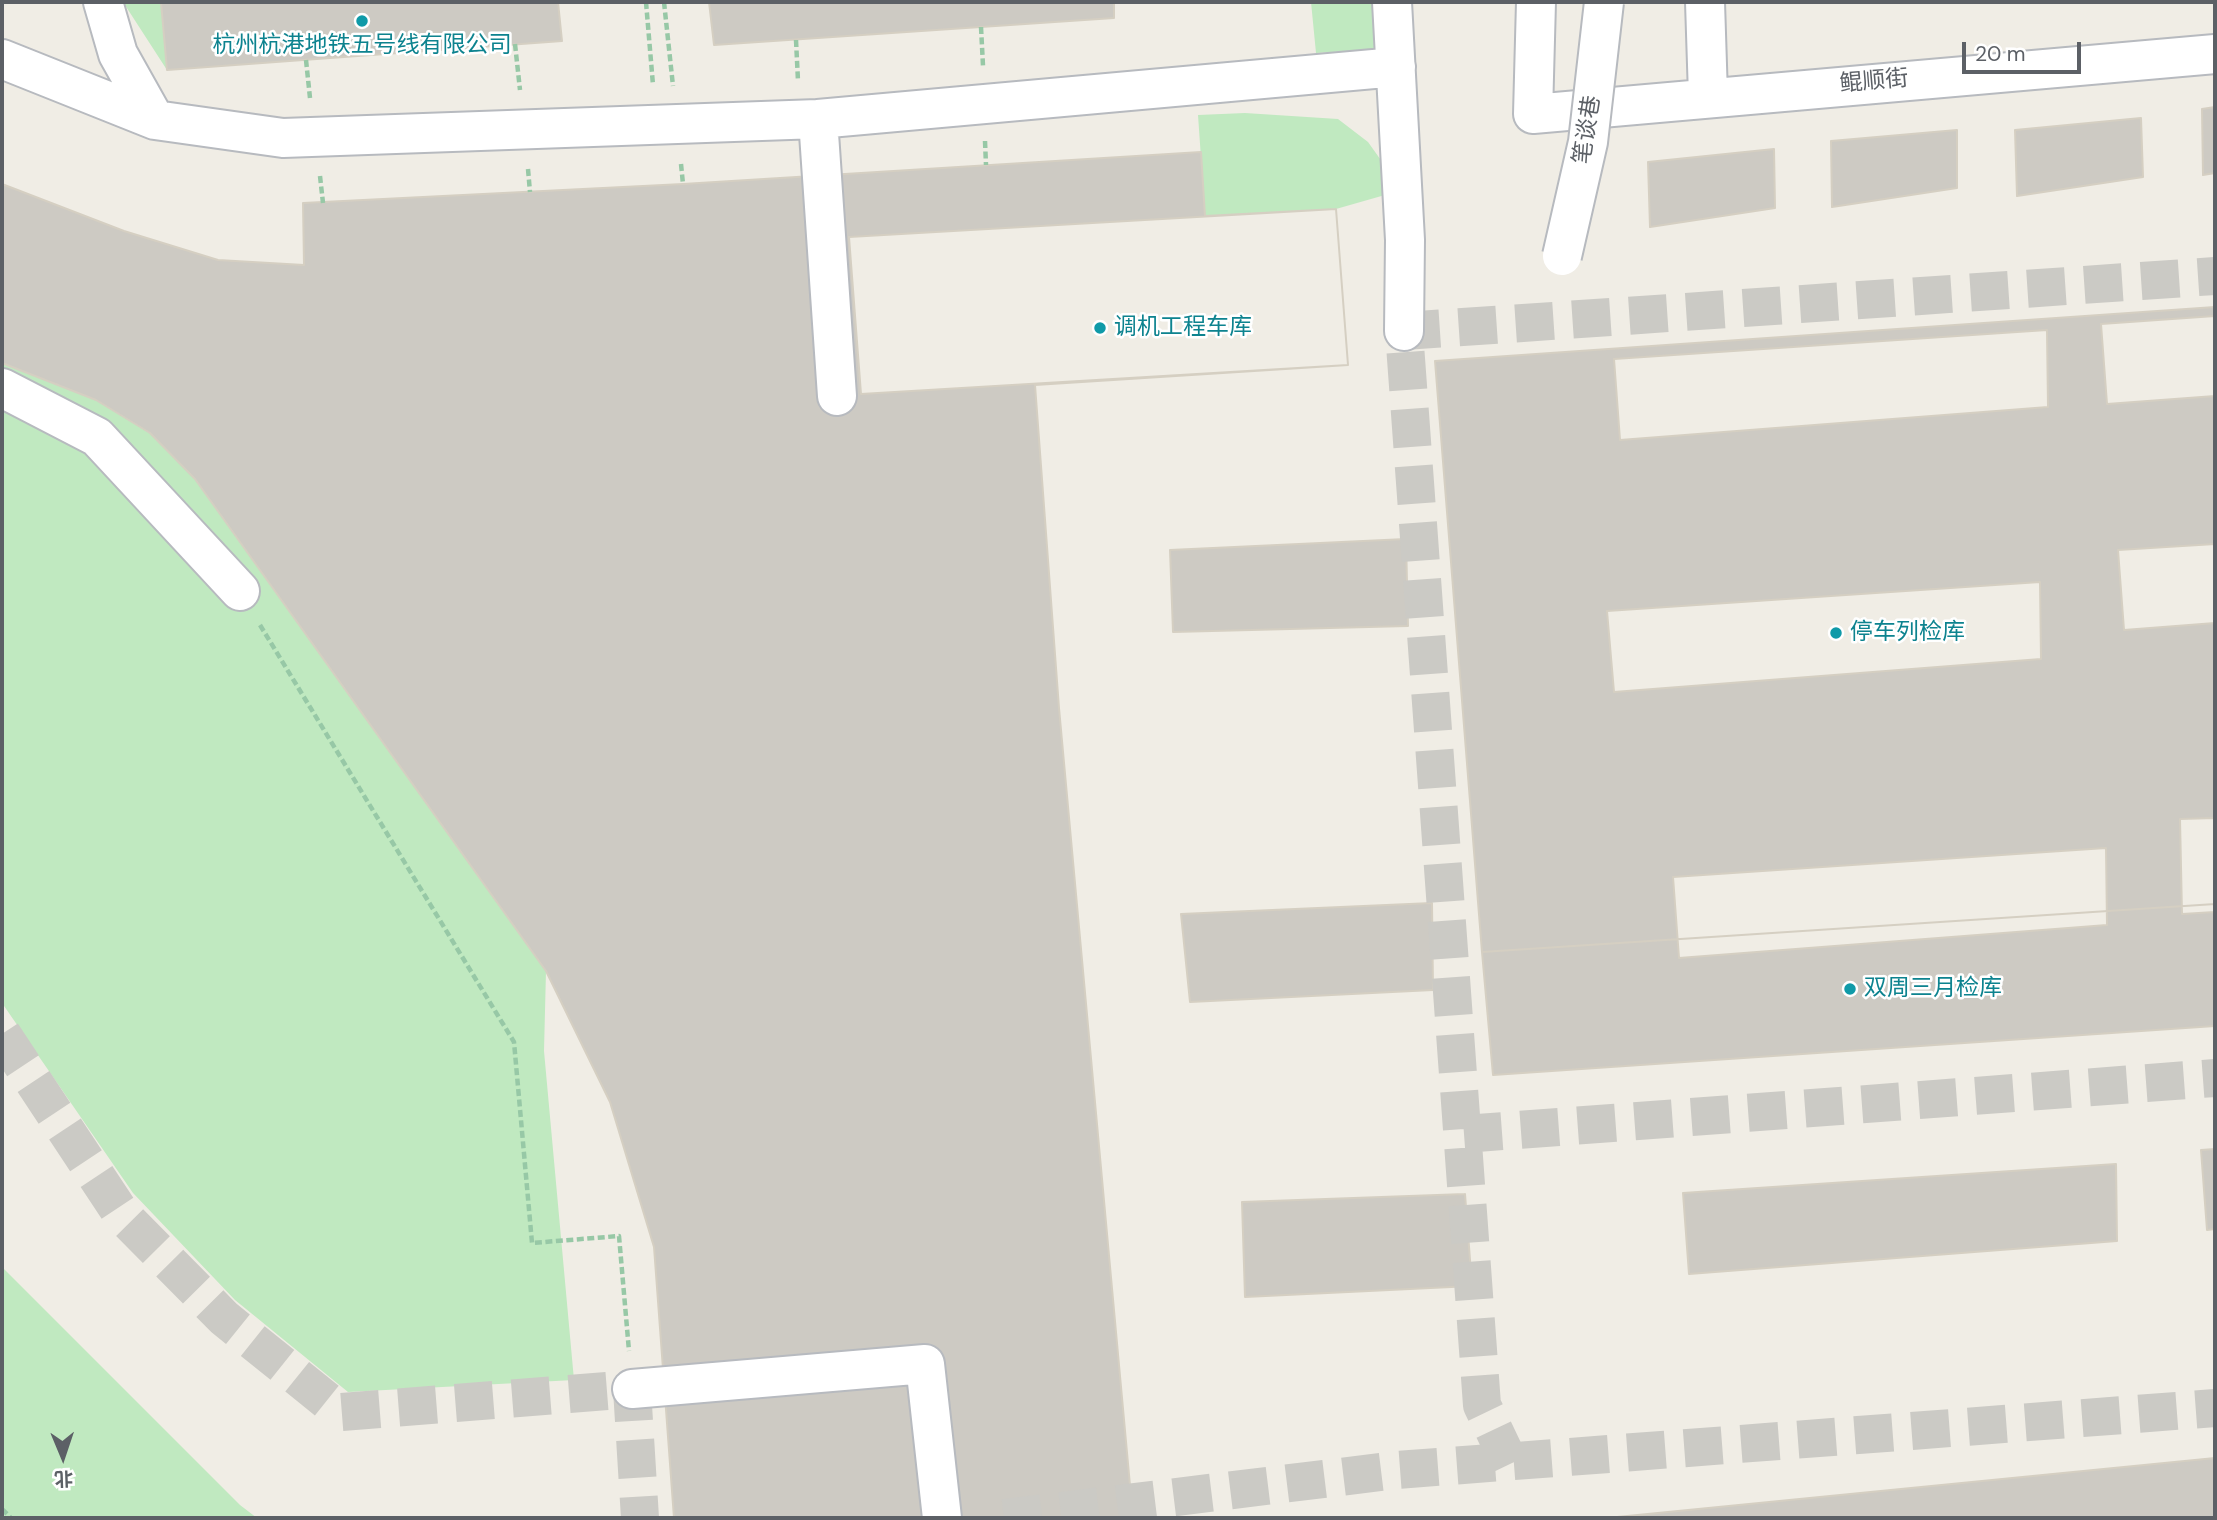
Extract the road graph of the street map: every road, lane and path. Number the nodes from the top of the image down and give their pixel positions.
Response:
1 (103, 2) edge
2 (646, 2) edge
3 (1392, 2) edge
4 (1536, 2) edge
5 (1604, 2) edge
6 (1705, 2) edge
7 (2215, 54) edge
8 (2, 59) edge
9 (1396, 67) junction
10 (1708, 96) junction
11 (654, 97) dead end
12 (155, 120) junction
13 (818, 120) junction
14 (1562, 256) dead end
15 (1404, 331) dead end
16 (2, 388) edge
17 (837, 396) dead end
18 (240, 591) joint
19 (632, 1389) joint
20 (2, 1508) edge
21 (11, 1518) edge
22 (942, 1518) edge

1 - 12 street
2 - 11 path
3 - 9 street
4 - 10 street, 鲲顺街
5 - 14 street, 笔谈巷, bridge
6 - 10 street
7 - 10 street, 鲲顺街
8 - 12 street
9 - 13 street
9 - 15 street
12 - 13 street
13 - 17 street
16 - 18 street
18 - 19 path
19 - 22 street
20 - 21 path

